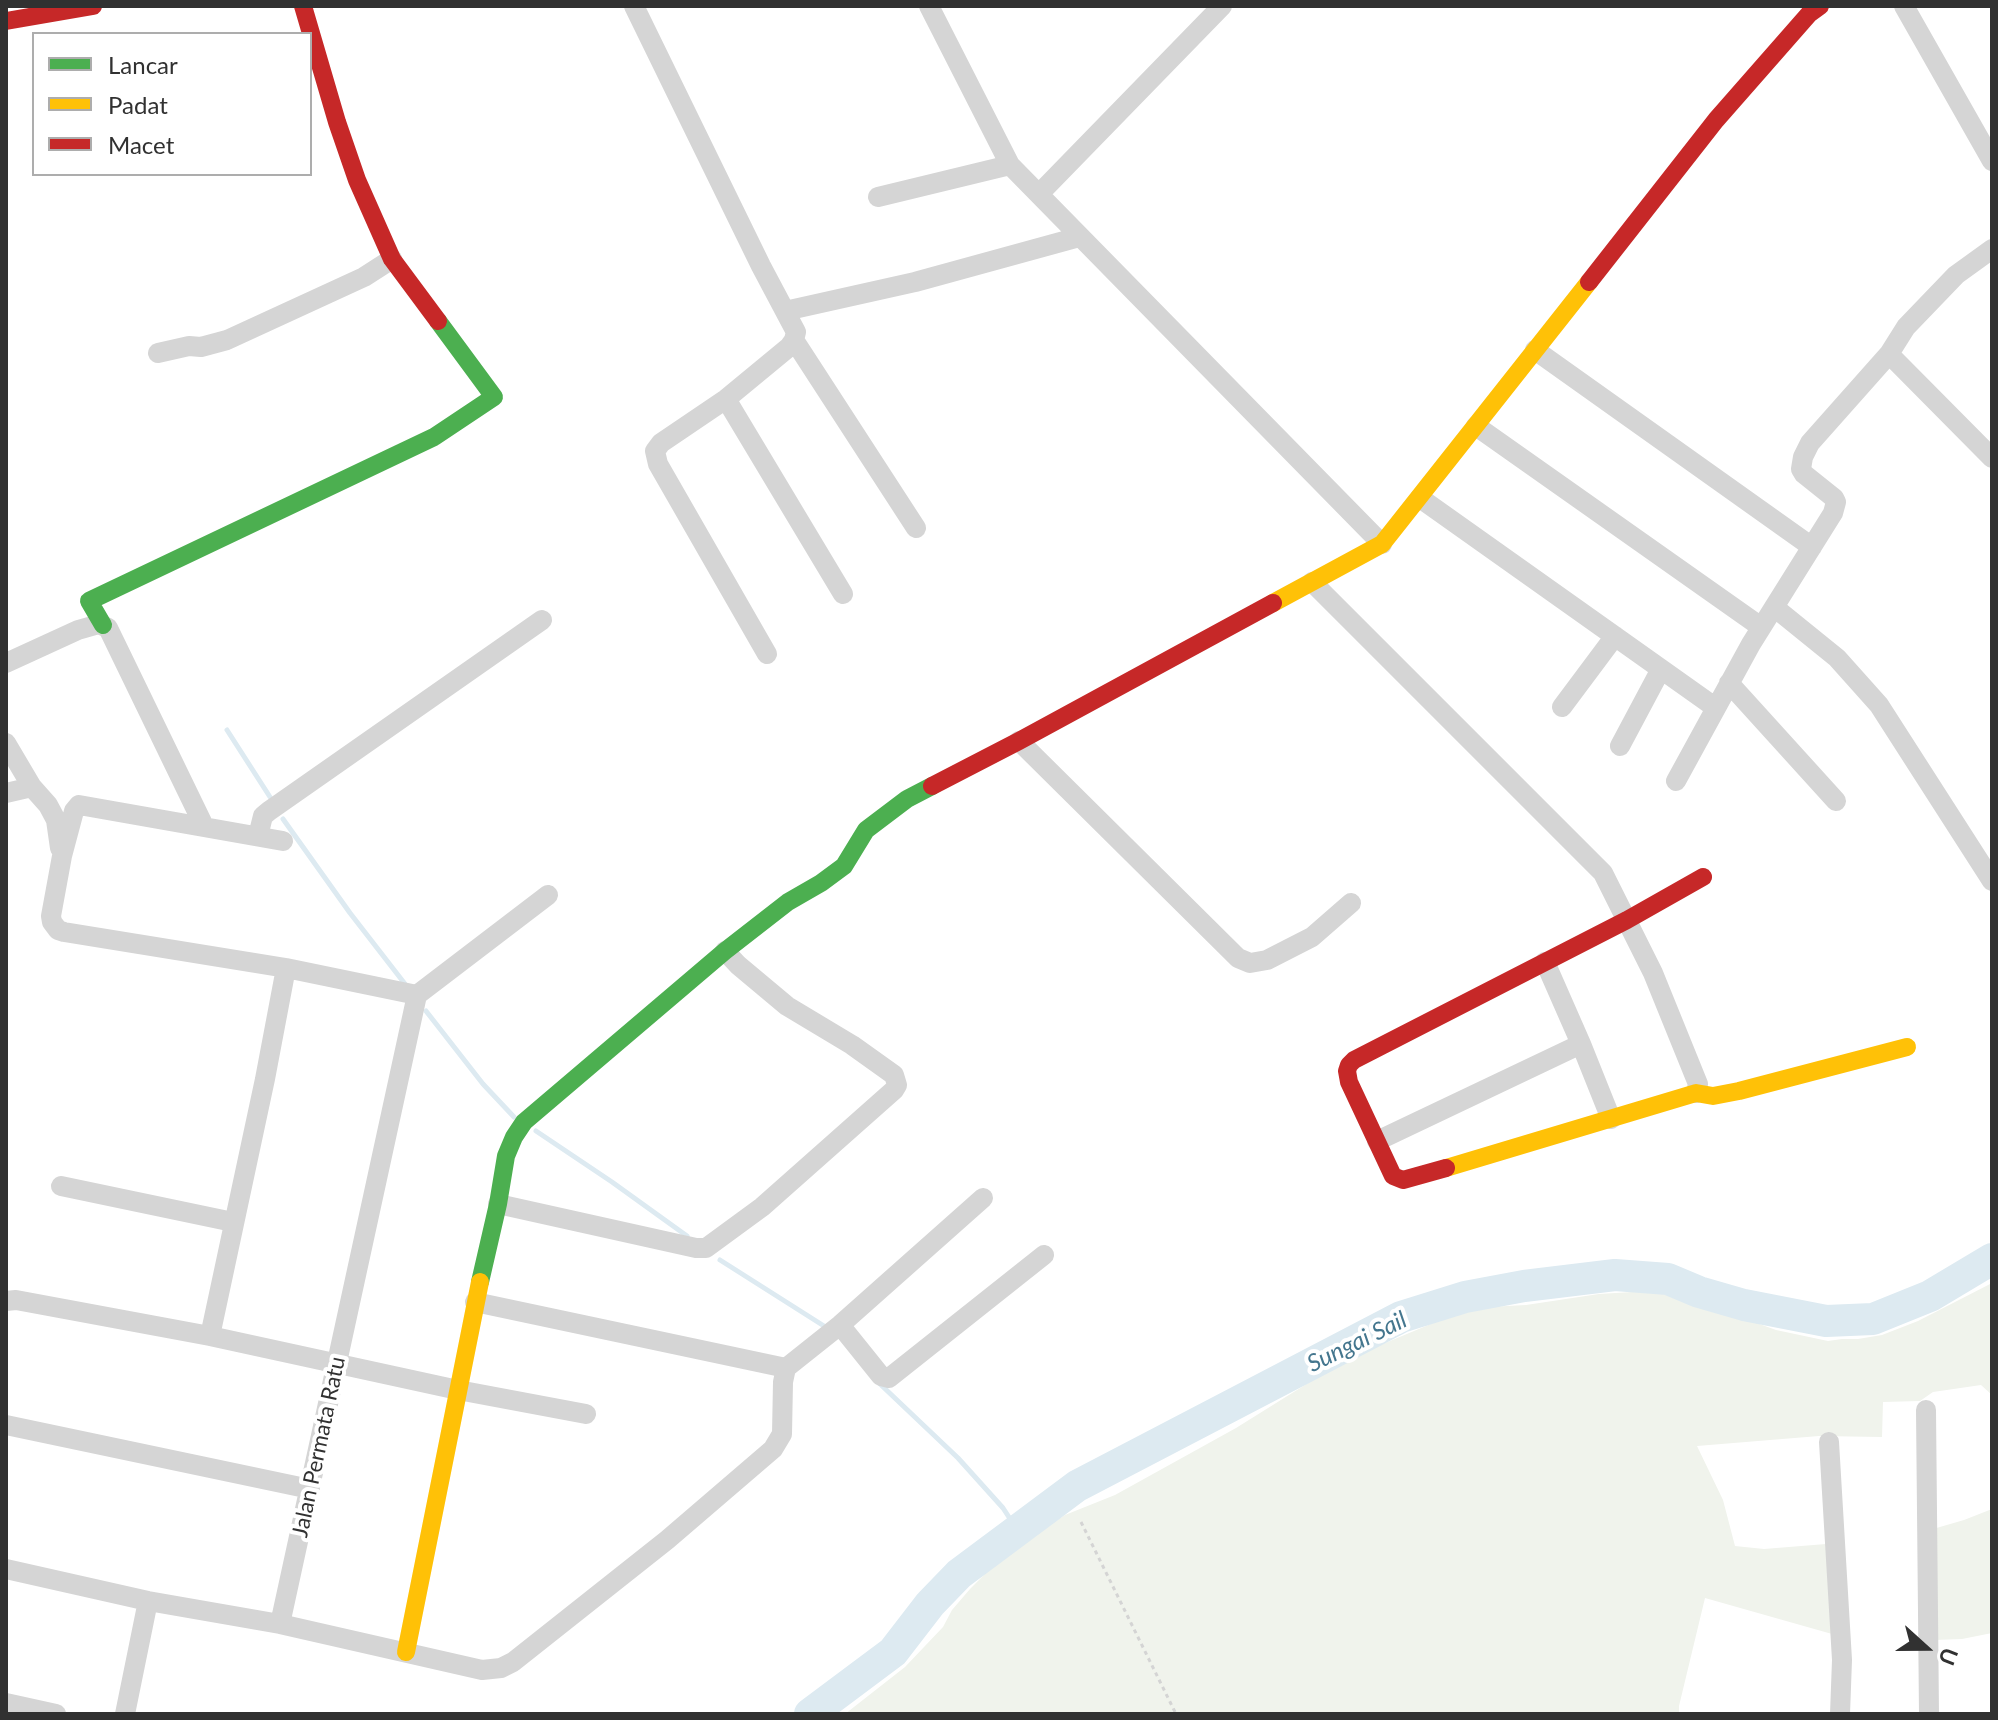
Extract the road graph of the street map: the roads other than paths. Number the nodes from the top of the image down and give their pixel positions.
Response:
1 (93, 6) edge
2 (303, 6) edge
3 (634, 6) edge
4 (929, 6) edge
5 (1222, 6) edge
6 (1820, 6) edge
7 (1904, 6) edge
8 (6, 21) edge
9 (311, 32) edge
10 (312, 37) edge
11 (1992, 161) edge
12 (1010, 165) junction
13 (1039, 194) junction
14 (878, 197) dead end
15 (1079, 237) junction
16 (1992, 249) edge
17 (392, 259) junction
18 (785, 311) junction
19 (794, 340) junction
20 (1535, 350) junction
21 (158, 353) dead end
22 (1889, 354) junction
23 (726, 399) junction
24 (1476, 426) junction
25 (1992, 458) edge
26 (1420, 498) junction
27 (916, 528) dead end
28 (1382, 544) junction
29 (1812, 547) junction
30 (1312, 582) junction
31 (843, 594) dead end
32 (1774, 607) junction
33 (542, 620) dead end
34 (103, 625) junction
35 (1761, 627) junction
36 (1615, 636) junction
37 (767, 654) dead end
38 (6, 663) edge
39 (1661, 669) junction
40 (1729, 683) junction
41 (1562, 707) dead end
42 (1716, 708) junction
43 (1019, 741) junction
44 (6, 743) edge
45 (1620, 746) dead end
46 (1676, 781) dead end
47 (32, 787) junction
48 (6, 793) edge
49 (1836, 801) dead end
50 (204, 826) junction
51 (258, 836) junction
52 (283, 841) dead end
53 (62, 856) junction
54 (1703, 877) dead end
55 (1992, 881) edge
56 (548, 895) dead end
57 (1351, 903) dead end
58 (1627, 920) junction
59 (725, 951) junction
60 (1545, 962) junction
61 (286, 968) junction
62 (417, 995) junction
63 (1581, 1044) junction
64 (1907, 1047) dead end
65 (1696, 1093) junction
66 (1611, 1119) junction
67 (1377, 1141) junction
68 (61, 1186) dead end
69 (983, 1198) dead end
70 (498, 1204) junction
71 (233, 1222) junction
72 (1044, 1255) dead end
73 (6, 1301) edge
74 (475, 1302) junction
75 (840, 1325) junction
76 (210, 1336) junction
77 (337, 1364) junction
78 (786, 1368) junction
79 (458, 1390) junction
80 (1926, 1410) dead end
81 (586, 1414) dead end
82 (6, 1425) edge
83 (1829, 1442) dead end
84 (310, 1489) junction
85 (6, 1569) edge
86 (148, 1601) junction
87 (280, 1624) junction
88 (406, 1652) junction
89 (10, 1707) edge
90 (56, 1714) edge
91 (125, 1714) edge
92 (1840, 1714) edge
93 (1929, 1714) edge

1 - 8 street
2 - 9 street
3 - 18 street
4 - 12 street
5 - 13 street
6 - 20 street
7 - 11 street
10 - 17 street
12 - 13 street
12 - 14 street
13 - 15 street
15 - 18 street
15 - 28 street
16 - 22 street
17 - 21 street
17 - 34 street
18 - 19 street
19 - 23 street
19 - 27 street
20 - 24 street
20 - 29 street
22 - 25 street
22 - 29 street
23 - 31 street
23 - 37 street
24 - 26 street
24 - 35 street
26 - 28 street
26 - 36 street
28 - 30 street
29 - 32 street
30 - 43 street
30 - 58 street
32 - 35 street
32 - 55 street
33 - 51 street
34 - 38 street
34 - 50 street
35 - 40 street
36 - 39 street
36 - 41 street
39 - 42 street
39 - 45 street
40 - 42 street
40 - 49 street
42 - 46 street
43 - 57 street
43 - 59 street
44 - 47 street
47 - 48 street
47 - 53 street
50 - 51 street
50 - 53 street
51 - 52 street
53 - 61 street
54 - 58 street
56 - 62 street
58 - 60 street
58 - 65 street
59 - 70 street
59 - 70 street
60 - 63 street
60 - 67 street
61 - 62 street
61 - 71 street
62 - 77 street, Jalan Permata Ratu
63 - 66 street
63 - 67 street
64 - 65 street
65 - 66 street
66 - 67 street
68 - 71 street
69 - 75 street
70 - 74 street
71 - 76 street
72 - 75 street
73 - 76 street
74 - 78 street
74 - 79 street
75 - 78 street
76 - 77 street
77 - 79 street
77 - 84 street, Jalan Permata Ratu
78 - 88 street
79 - 81 street
79 - 88 street
80 - 93 street
82 - 84 street
83 - 92 street
84 - 87 street, Jalan Permata Ratu
85 - 86 street
86 - 87 street
86 - 91 street
87 - 88 street
89 - 90 street

